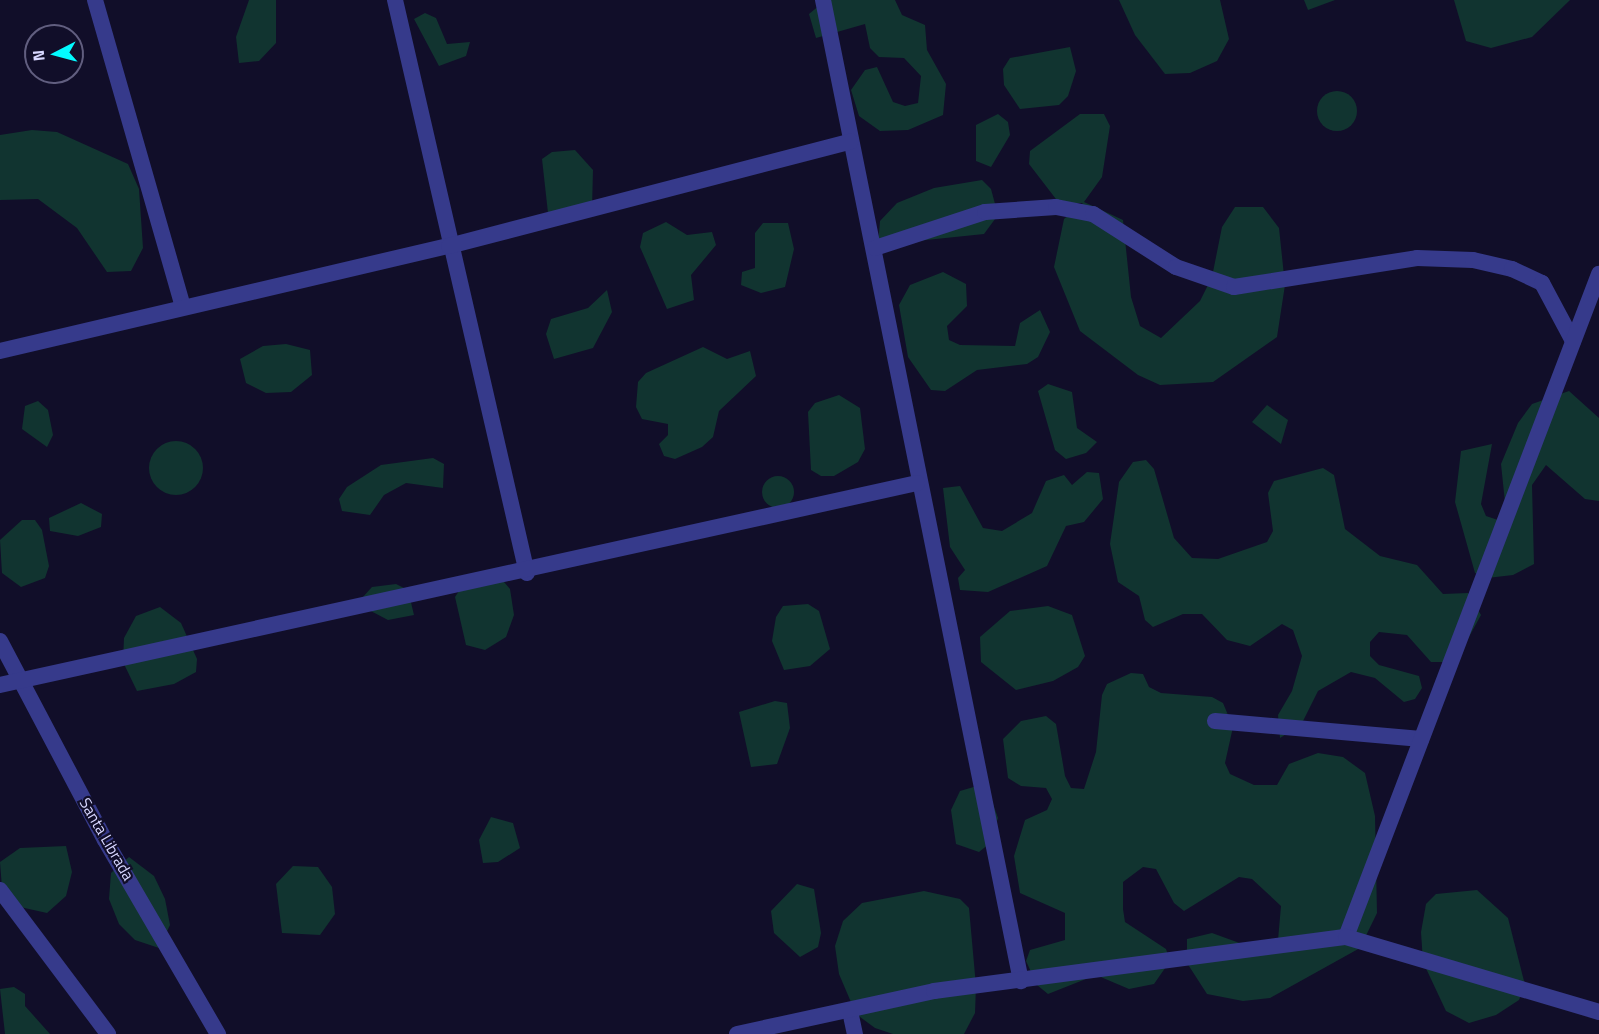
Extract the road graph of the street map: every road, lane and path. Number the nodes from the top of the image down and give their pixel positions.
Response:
1 (95, 0) edge
2 (394, 0) edge
3 (824, 0) edge
4 (851, 141) junction
5 (449, 246) junction
6 (875, 248) junction
7 (1599, 274) edge
8 (183, 306) junction
9 (1573, 340) junction
10 (0, 351) edge
11 (917, 483) junction
12 (527, 573) junction
13 (0, 641) edge
14 (21, 679) junction
15 (0, 685) edge
16 (1215, 721) dead end
17 (1421, 739) junction
18 (0, 890) edge
19 (1346, 937) junction
20 (1021, 981) junction
21 (850, 1011) junction
22 (1599, 1012) edge
23 (108, 1034) edge
24 (218, 1034) edge
25 (737, 1034) edge
26 (855, 1034) edge

1 - 8 street
2 - 5 street
3 - 4 street
4 - 5 street
4 - 6 street
5 - 8 street
5 - 12 street
6 - 9 street
6 - 11 street
7 - 9 street
8 - 10 street
9 - 17 street
11 - 12 street
11 - 20 street
12 - 14 street
13 - 14 street, Santa Librada
14 - 15 street
14 - 24 street, Santa Librada
16 - 17 street
17 - 19 street
18 - 23 street
19 - 20 street
19 - 22 street
20 - 21 street
21 - 25 street
21 - 26 street

